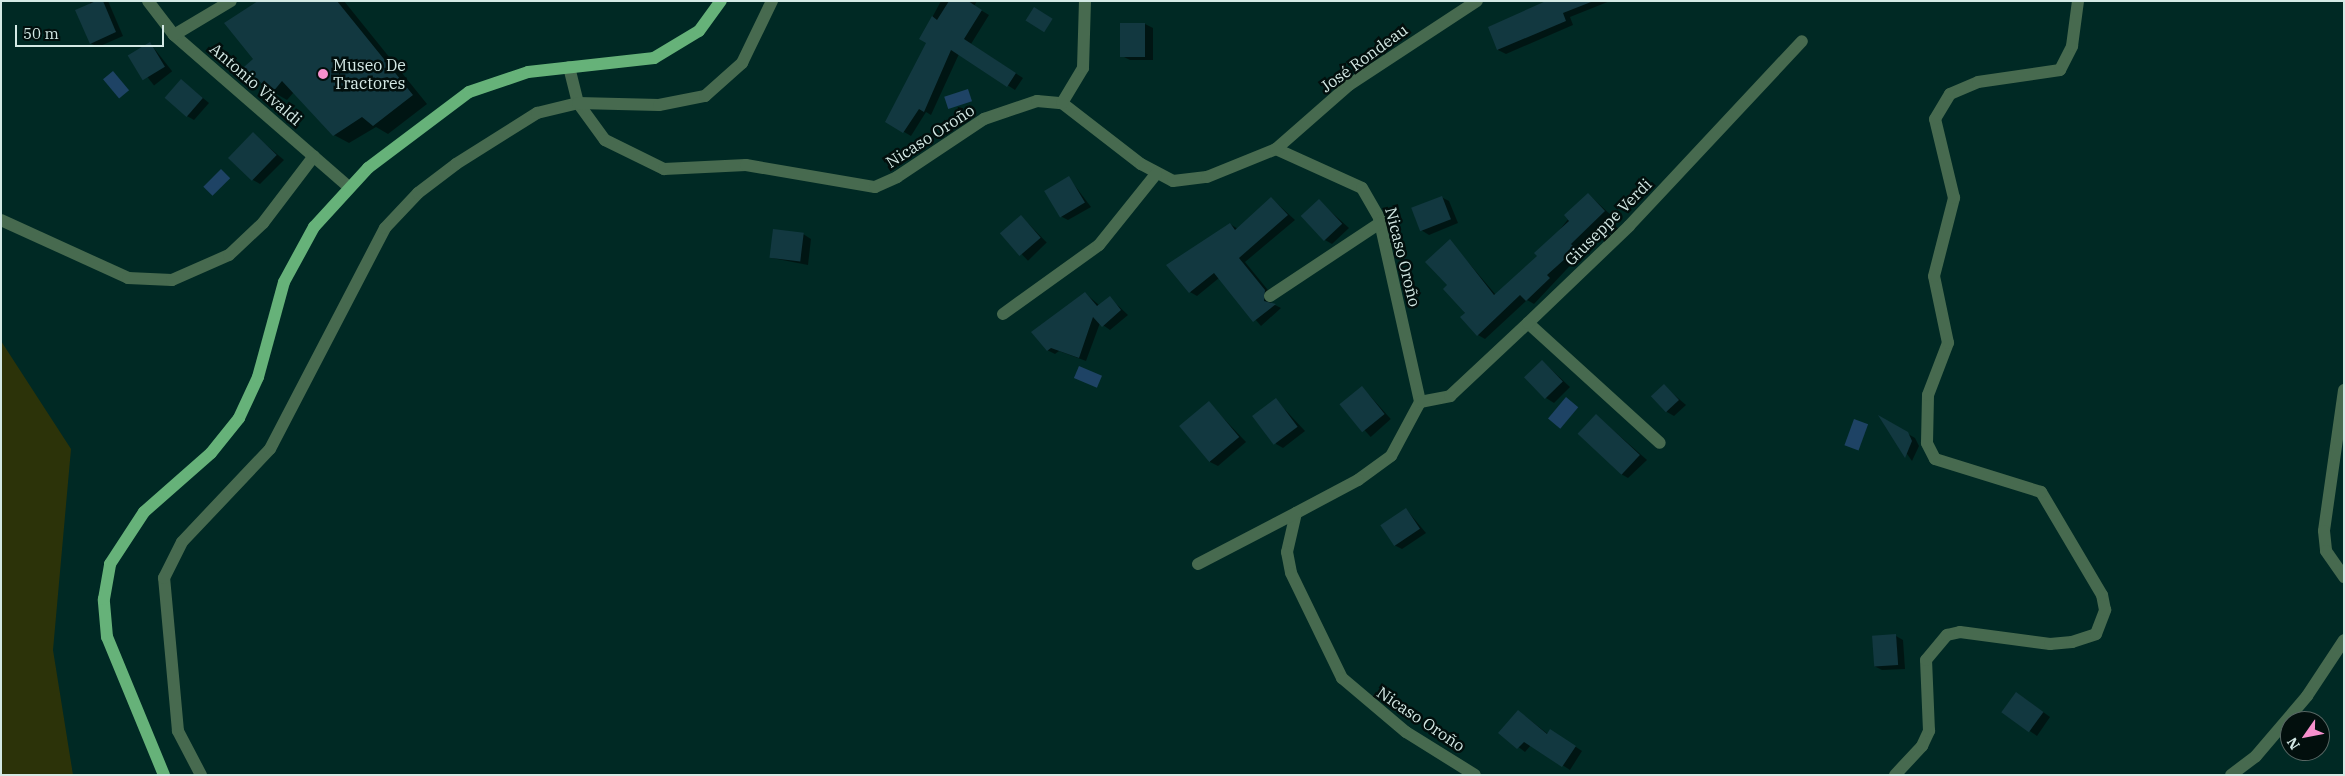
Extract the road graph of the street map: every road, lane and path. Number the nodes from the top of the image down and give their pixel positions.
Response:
1 (148, 1) edge
2 (231, 1) edge
3 (721, 1) edge
4 (772, 1) edge
5 (1086, 1) edge
6 (1477, 1) edge
7 (2078, 1) edge
8 (174, 35) junction
9 (1802, 41) dead end
10 (569, 67) junction
11 (578, 103) junction
12 (1062, 103) junction
13 (1276, 149) junction
14 (314, 156) junction
15 (1156, 174) junction
16 (349, 187) junction
17 (1, 220) edge
18 (1380, 223) junction
19 (1270, 296) dead end
20 (1003, 314) dead end
21 (1528, 323) junction
22 (2344, 390) edge
23 (1420, 402) junction
24 (1660, 443) dead end
25 (1296, 513) junction
26 (1198, 564) dead end
27 (2344, 577) edge
28 (2344, 640) edge
29 (164, 775) edge
30 (201, 775) edge
31 (1475, 775) edge
32 (1895, 775) edge
33 (2231, 775) edge

1 - 8 street, Antonio Vivaldi
2 - 8 street
3 - 10 main road
4 - 11 street
5 - 12 street
6 - 13 street, José Rondeau
7 - 32 street
8 - 14 street, Antonio Vivaldi
9 - 21 street, Giuseppe Verdi
10 - 11 street, Nicaso Oroño
10 - 16 main road
11 - 12 street, Nicaso Oroño
11 - 30 street
12 - 15 street
13 - 15 street
13 - 18 street, Nicaso Oroño
14 - 16 street, Antonio Vivaldi
14 - 17 street
15 - 20 street
16 - 29 main road
18 - 19 street
18 - 23 street, Nicaso Oroño
21 - 23 street, Giuseppe Verdi
21 - 24 street
22 - 27 street
23 - 25 street
25 - 26 street
25 - 31 street, Nicaso Oroño
28 - 33 street

